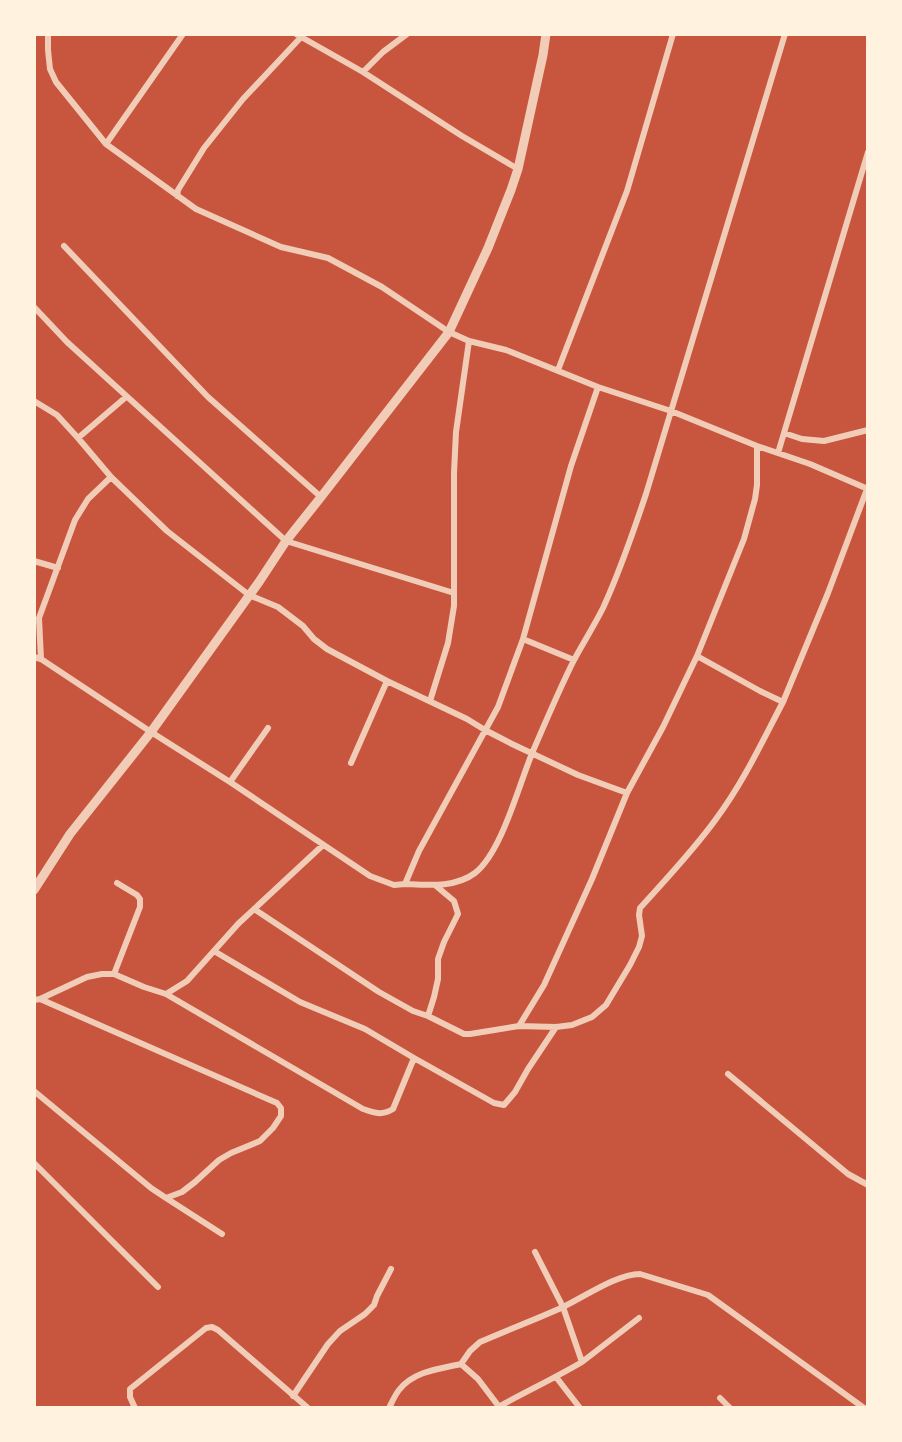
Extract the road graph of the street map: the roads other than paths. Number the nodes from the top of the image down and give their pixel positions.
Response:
1 (48, 34) edge
2 (183, 34) edge
3 (407, 34) edge
4 (546, 34) edge
5 (551, 34) edge
6 (673, 34) edge
7 (784, 34) edge
8 (300, 36) edge
9 (543, 55) junction
10 (363, 72) junction
11 (106, 144) junction
12 (867, 152) edge
13 (518, 169) junction
14 (177, 196) junction
15 (64, 246) dead end
16 (34, 307) edge
17 (449, 332) junction
18 (469, 341) junction
19 (558, 370) junction
20 (598, 387) junction
21 (126, 397) junction
22 (34, 401) edge
23 (670, 411) junction
24 (867, 430) edge
25 (783, 433) junction
26 (78, 438) junction
27 (757, 446) junction
28 (778, 453) junction
29 (111, 477) junction
30 (867, 489) edge
31 (321, 497) junction
32 (286, 541) junction
33 (34, 561) edge
34 (58, 568) junction
35 (454, 593) junction
36 (249, 596) junction
37 (523, 639) junction
38 (697, 656) junction
39 (38, 658) edge
40 (574, 660) junction
41 (387, 681) junction
42 (430, 700) junction
43 (783, 702) junction
44 (268, 728) dead end
45 (485, 730) junction
46 (150, 732) junction
47 (532, 753) junction
48 (351, 763) dead end
49 (230, 782) junction
50 (627, 793) junction
51 (323, 845) junction
52 (117, 883) dead end
53 (405, 884) junction
54 (435, 885) junction
55 (34, 890) edge
56 (254, 909) junction
57 (214, 951) junction
58 (114, 974) junction
59 (166, 994) junction
60 (37, 1000) edge
61 (428, 1016) junction
62 (519, 1026) junction
63 (556, 1027) junction
64 (414, 1058) junction
65 (728, 1074) dead end
66 (34, 1091) edge
67 (34, 1163) edge
68 (867, 1185) edge
69 (166, 1198) junction
70 (222, 1234) dead end
71 (535, 1252) dead end
72 (391, 1269) dead end
73 (158, 1287) dead end
74 (563, 1307) junction
75 (639, 1318) dead end
76 (582, 1362) junction
77 (461, 1364) junction
78 (556, 1377) junction
79 (294, 1396) junction
80 (720, 1398) dead end
81 (135, 1407) edge
82 (308, 1407) edge
83 (389, 1407) edge
84 (500, 1407) edge
85 (580, 1407) edge
86 (730, 1407) edge
87 (864, 1407) edge

1 - 11 street
2 - 11 street
3 - 10 street
4 - 9 street
5 - 9 street
6 - 19 street
7 - 23 street
8 - 10 street
8 - 14 street
9 - 13 street
10 - 13 street
11 - 14 street
12 - 25 street
13 - 17 street
14 - 17 street
15 - 31 street
16 - 21 street
17 - 18 street
17 - 31 street
18 - 19 street
18 - 35 street
19 - 20 street
20 - 23 street
20 - 37 street
21 - 26 street
21 - 32 street
22 - 26 street
23 - 27 street
23 - 40 street
24 - 25 street
25 - 28 street
26 - 29 street
27 - 28 street
27 - 38 street
28 - 30 street
29 - 34 street
29 - 36 street
30 - 43 street
31 - 32 street
32 - 35 street
32 - 36 street
33 - 34 street
34 - 39 street
35 - 42 street
36 - 41 street
36 - 46 street
37 - 40 street
37 - 45 street
38 - 43 street
38 - 50 street
39 - 46 street
40 - 47 street
41 - 42 street
41 - 48 street
42 - 45 street
43 - 63 street
44 - 49 street
45 - 47 street
45 - 53 street
46 - 49 street
46 - 55 street
47 - 50 street
47 - 54 street
49 - 51 street
50 - 62 street
51 - 53 street
51 - 56 street
52 - 58 street
53 - 54 street
54 - 61 street
56 - 57 street
56 - 61 street
57 - 59 street
57 - 64 street
58 - 59 street
58 - 60 street
59 - 64 street
60 - 69 street
61 - 62 street
62 - 63 street
63 - 64 street
65 - 68 street
66 - 69 street
67 - 73 street
69 - 70 street
71 - 74 street
72 - 79 street
74 - 76 street
74 - 77 street
74 - 87 street
75 - 76 street
76 - 78 street
77 - 83 street
77 - 84 street
78 - 84 street
78 - 85 street
79 - 81 street
79 - 82 street
80 - 86 street

